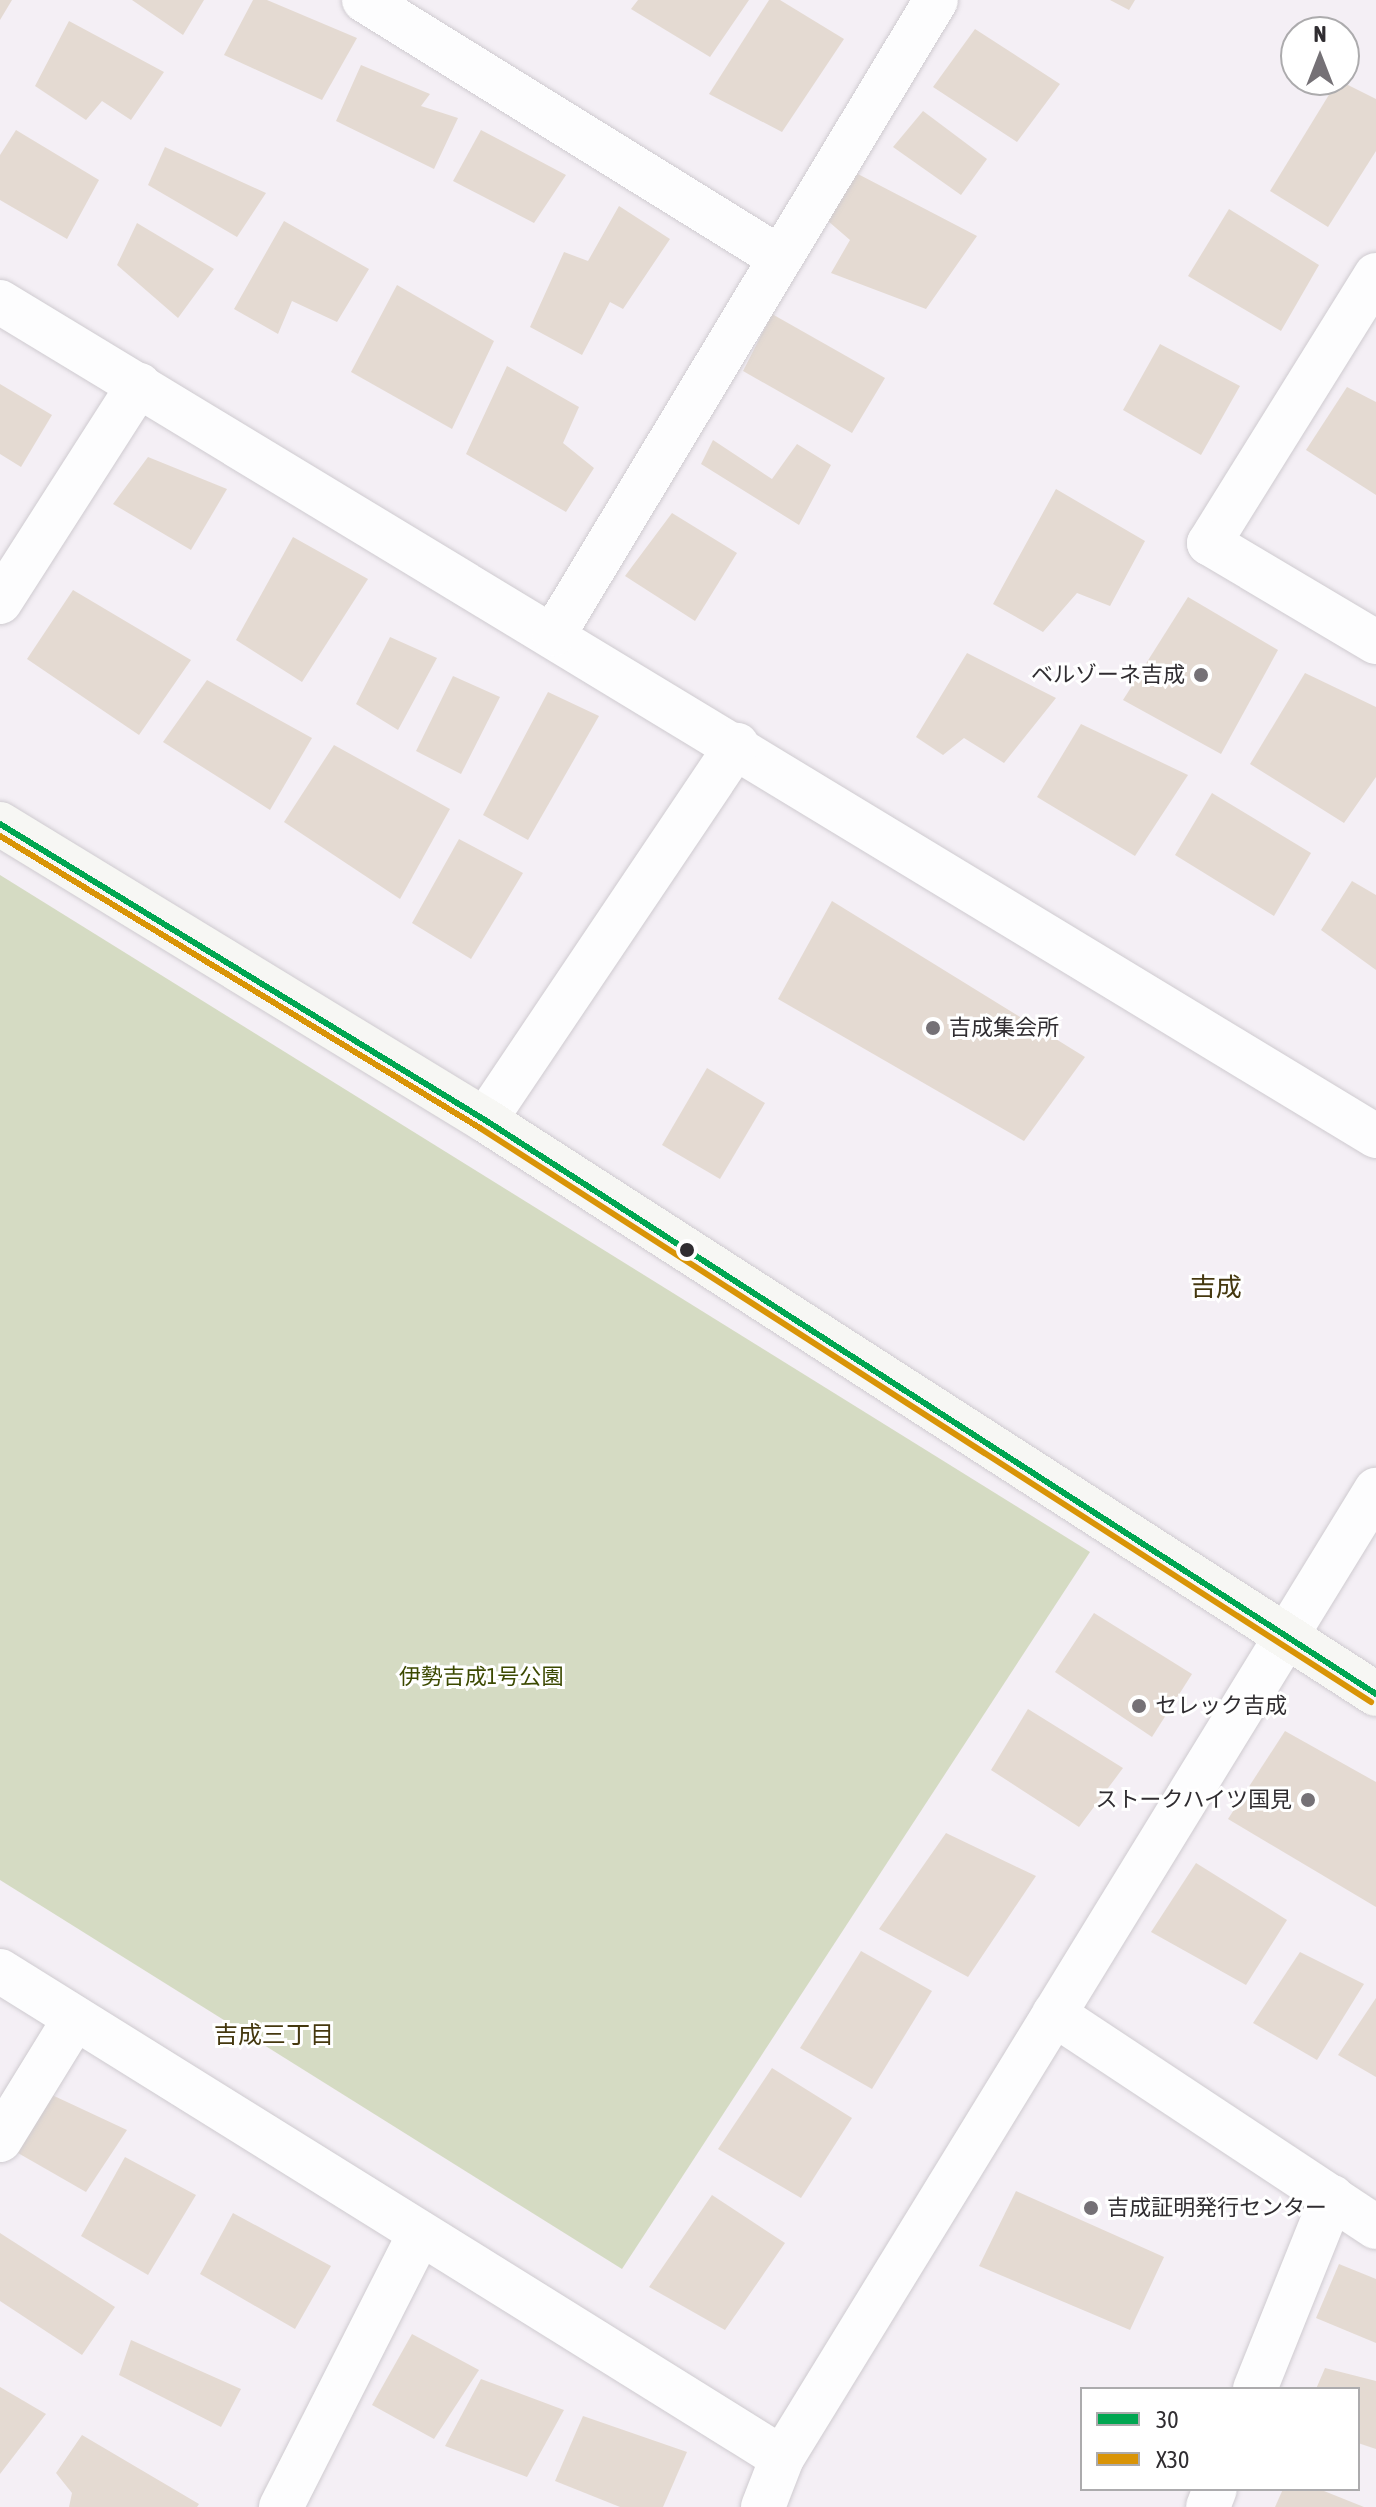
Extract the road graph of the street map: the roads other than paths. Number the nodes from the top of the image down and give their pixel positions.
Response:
1 (364, 0) edge
2 (936, 0) edge
3 (780, 258) junction
4 (1376, 275) edge
5 (0, 302) edge
6 (139, 385) junction
7 (0, 602) edge
8 (554, 634) junction
9 (1376, 642) edge
10 (737, 745) junction
11 (0, 824) edge
12 (485, 1120) junction
13 (1376, 1136) edge
14 (1376, 1490) edge
15 (1283, 1638) junction
16 (1376, 1694) edge
17 (0, 1971) edge
18 (1054, 2014) junction
19 (75, 2018) junction
20 (0, 2140) edge
21 (1332, 2197) junction
22 (1376, 2227) edge
23 (420, 2233) junction
24 (1256, 2387) edge
25 (782, 2458) junction
26 (281, 2507) edge
27 (763, 2507) edge

1 - 3 street
2 - 3 street
3 - 8 street
4 - 9 street
5 - 6 street
6 - 7 street
6 - 8 street
8 - 10 street
10 - 12 street
10 - 13 street
11 - 12 street
12 - 15 street
14 - 15 street
15 - 16 street
15 - 18 street
17 - 19 street
18 - 21 street
18 - 25 street
19 - 20 street
19 - 23 street
21 - 22 street
21 - 24 street
23 - 25 street
23 - 26 street
25 - 27 street

